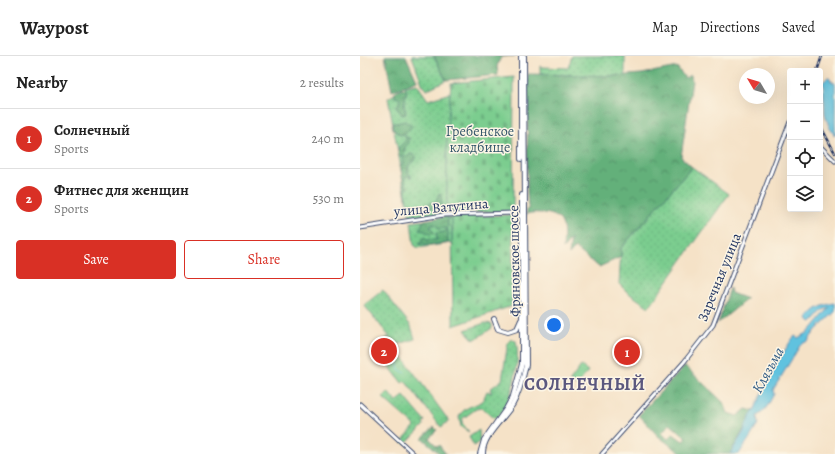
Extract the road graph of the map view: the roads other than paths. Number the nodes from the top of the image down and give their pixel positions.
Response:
1 (521, 56) edge
2 (524, 56) edge
3 (787, 130) edge
4 (823, 149) edge
5 (835, 161) edge
6 (522, 209) junction
7 (516, 213) junction
8 (522, 219) junction
9 (360, 228) edge
10 (523, 310) junction
11 (494, 319) dead end
12 (360, 404) edge
13 (414, 454) edge
14 (482, 454) edge
15 (602, 454) edge

1 - 6 main road, Фряновское шоссе
2 - 14 main road, Фряновское шоссе
3 - 15 street, Заречная улица
4 - 5 street
6 - 7 street
6 - 8 main road, Фряновское шоссе
7 - 8 street
7 - 9 street, улица Ватутина
8 - 10 main road, Фряновское шоссе
10 - 11 main road
10 - 14 main road, Фряновское шоссе
12 - 13 street

